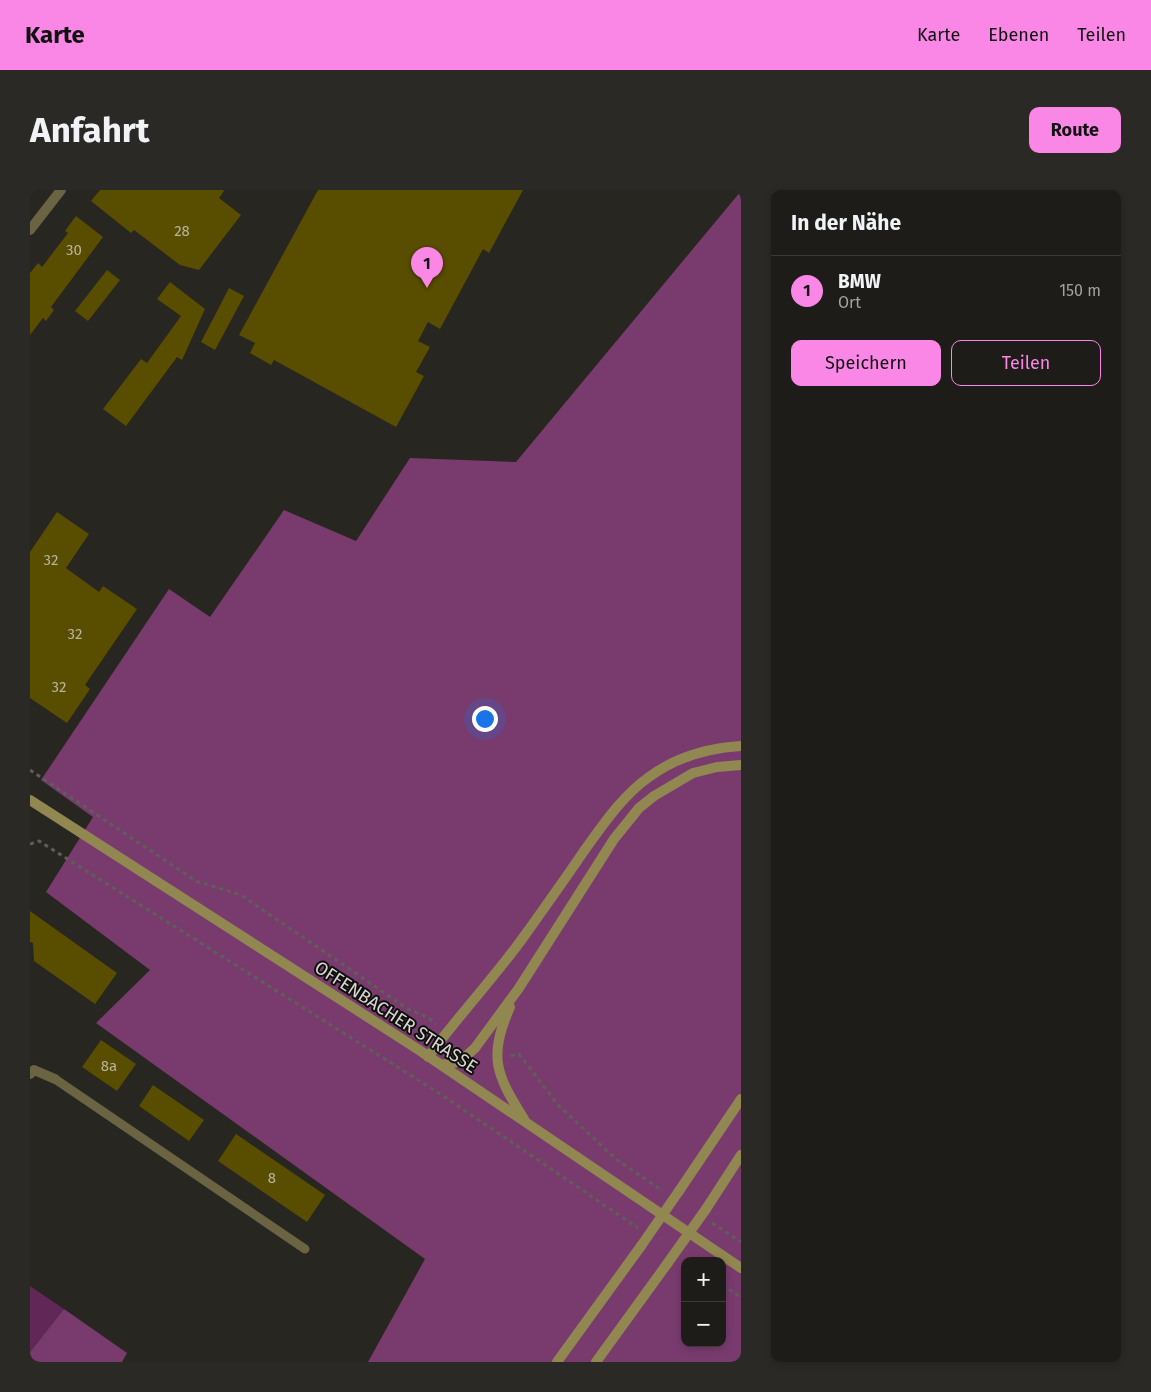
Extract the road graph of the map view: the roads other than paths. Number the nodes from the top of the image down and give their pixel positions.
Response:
1 (61, 190) edge
2 (30, 230) edge
3 (741, 746) edge
4 (741, 765) edge
5 (30, 800) edge
6 (519, 988) junction
7 (423, 1054) junction
8 (440, 1065) junction
9 (30, 1074) edge
10 (55, 1079) joint
11 (741, 1099) edge
12 (526, 1122) junction
13 (741, 1155) edge
14 (305, 1250) dead end
15 (741, 1268) edge
16 (557, 1362) edge
17 (596, 1362) edge

1 - 2 street
3 - 7 main road
4 - 6 main road
5 - 7 main road, OFFENBACHER STRASSE
6 - 8 main road
6 - 12 main road
7 - 8 main road, OFFENBACHER STRASSE
8 - 12 main road, OFFENBACHER STRASSE
9 - 10 street
10 - 14 lane
11 - 16 main road, bridge
12 - 15 main road, OFFENBACHER STRASSE
13 - 17 main road, bridge

